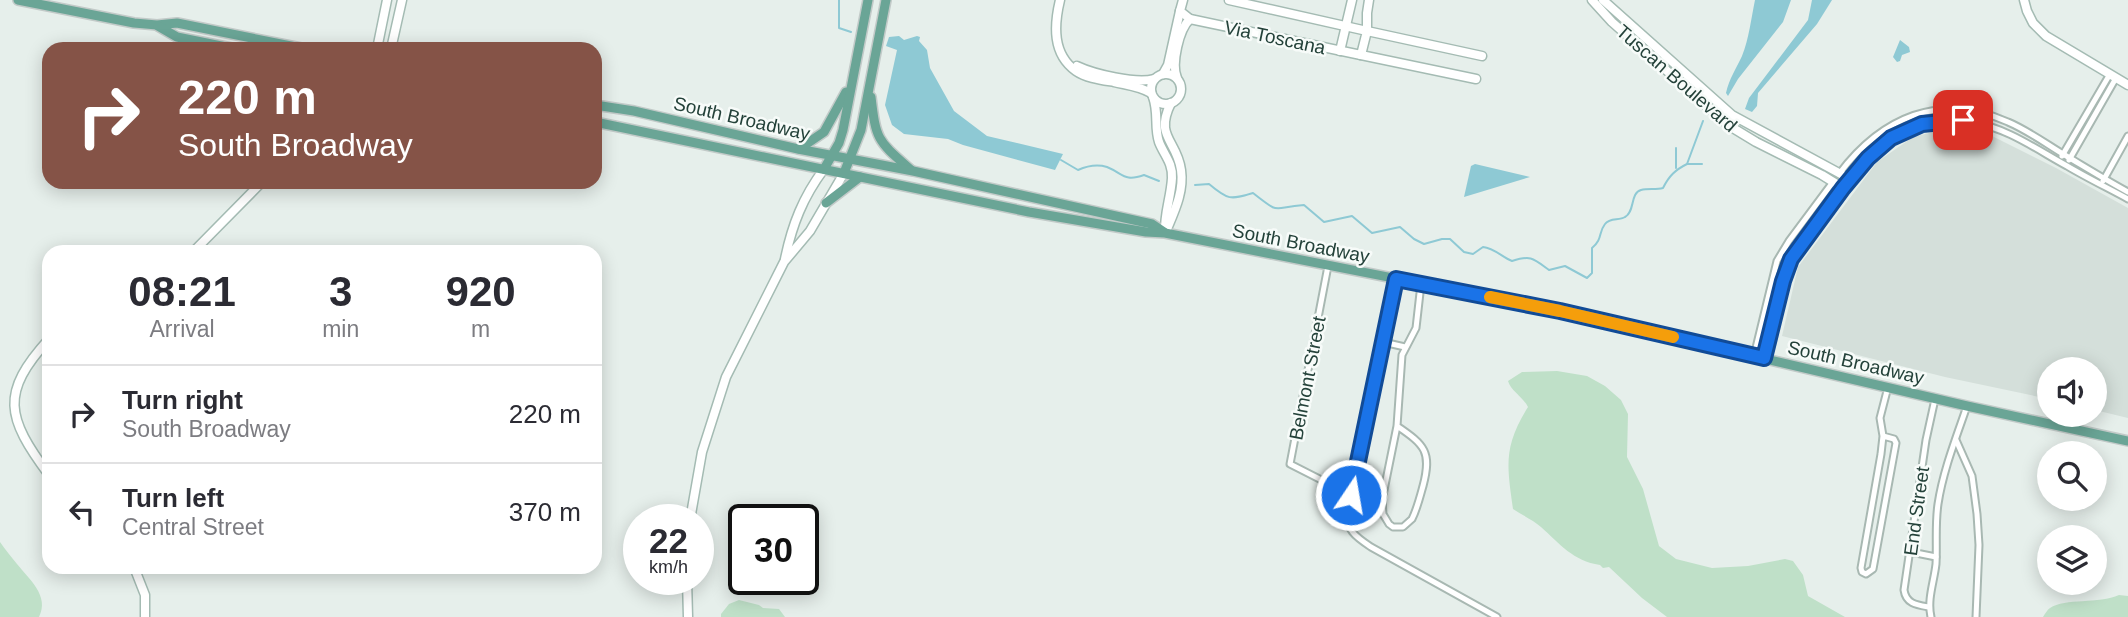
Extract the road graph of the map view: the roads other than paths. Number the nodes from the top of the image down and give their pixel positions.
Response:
1 (18, 0) edge
2 (387, 0) edge
3 (402, 0) edge
4 (868, 0) edge
5 (886, 0) edge
6 (1060, 0) edge
7 (1183, 0) edge
8 (1229, 0) edge
9 (1352, 0) edge
10 (1369, 0) edge
11 (1592, 0) edge
12 (1603, 0) edge
13 (2024, 0) edge
14 (1180, 11) junction
15 (1190, 19) junction
16 (157, 25) junction
17 (1346, 26) junction
18 (1367, 30) junction
19 (202, 42) edge
20 (271, 42) edge
21 (378, 42) edge
22 (393, 42) edge
23 (1340, 51) junction
24 (1361, 55) junction
25 (1482, 56) dead end
26 (1065, 59) junction
27 (1163, 74) junction
28 (2113, 76) junction
29 (853, 77) junction
30 (1177, 78) junction
31 (1154, 79) junction
32 (1476, 79) dead end
33 (2128, 85) edge
34 (870, 88) junction
35 (1152, 95) junction
36 (1171, 103) junction
37 (602, 106) edge
38 (602, 123) edge
39 (2128, 136) edge
40 (798, 149) junction
41 (2063, 154) junction
42 (832, 156) junction
43 (2070, 158) junction
44 (851, 160) junction
45 (2059, 161) junction
46 (2066, 166) junction
47 (824, 169) junction
48 (913, 171) junction
49 (844, 173) junction
50 (1840, 173) junction
51 (860, 177) junction
52 (1850, 179) junction
53 (1833, 181) junction
54 (2103, 181) junction
55 (1843, 188) junction
56 (255, 189) edge
57 (2128, 192) edge
58 (2128, 199) edge
59 (826, 203) junction
60 (1165, 233) junction
61 (201, 245) edge
62 (784, 262) junction
63 (1328, 266) junction
64 (1396, 279) junction
65 (1421, 284) junction
66 (1383, 342) junction
67 (42, 346) edge
68 (1405, 347) junction
69 (1759, 357) junction
70 (1888, 387) junction
71 (1935, 398) junction
72 (1967, 406) junction
73 (1396, 426) junction
74 (1883, 436) junction
75 (1956, 440) junction
76 (2128, 441) edge
77 (42, 464) edge
78 (1351, 495) junction
79 (693, 504) edge
80 (1911, 552) junction
81 (1936, 557) junction
82 (137, 574) edge
83 (687, 595) edge
84 (1929, 607) junction
85 (145, 617) edge
86 (688, 617) edge
87 (1497, 617) edge
88 (1931, 617) edge
89 (1976, 617) edge

1 - 16 main road
2 - 21 street
3 - 22 street
4 - 29 main road
5 - 34 main road
6 - 26 street
7 - 14 street
8 - 17 street, Via Toscana
9 - 17 street
10 - 18 street
11 - 53 street, Tuscan Boulevard
12 - 50 street, Tuscan Boulevard
13 - 28 street
14 - 15 street, Via Toscana
14 - 27 street
15 - 23 street, Via Toscana
15 - 30 street
16 - 19 main road
16 - 20 main road
17 - 18 street, Via Toscana
17 - 23 street
18 - 24 street
18 - 25 street, Via Toscana
23 - 24 street, Via Toscana
24 - 32 street, Via Toscana
26 - 31 street
26 - 35 street
27 - 30 street
27 - 31 street
28 - 33 street
28 - 41 street
28 - 43 street
29 - 40 main road
29 - 42 main road
30 - 36 street
31 - 35 street
34 - 44 main road
34 - 48 main road
35 - 36 street
35 - 60 street
36 - 60 street
37 - 40 main road, South Broadway
38 - 47 main road, South Broadway
39 - 54 street
40 - 42 main road, South Broadway
41 - 43 street
41 - 45 street
41 - 50 street
42 - 44 main road, South Broadway
42 - 47 main road
43 - 46 street
43 - 54 street
44 - 48 main road, South Broadway
44 - 49 main road
45 - 46 street
45 - 52 street
46 - 54 street
47 - 49 main road, South Broadway
47 - 62 street
48 - 60 main road, South Broadway
49 - 51 main road, South Broadway
49 - 59 street
50 - 52 street, Tuscan Boulevard
50 - 53 street
51 - 59 main road
51 - 60 main road, South Broadway
52 - 55 street
53 - 55 street, Tuscan Boulevard
53 - 69 street
54 - 57 street
54 - 58 street
55 - 69 street
56 - 61 street
59 - 62 street
60 - 63 main road, South Broadway
62 - 79 street
63 - 64 main road, South Broadway
63 - 78 street, Belmont Street
64 - 65 main road, South Broadway
64 - 66 street
65 - 68 street
65 - 69 main road, South Broadway
66 - 68 street
66 - 78 street
67 - 77 street
68 - 73 street
69 - 70 main road, South Broadway
70 - 71 main road, South Broadway
70 - 74 street
71 - 72 main road, South Broadway
71 - 80 street, End Street
72 - 75 street
72 - 76 main road, South Broadway
73 - 73 street
74 - 74 street
75 - 81 street
75 - 89 street
78 - 87 street
80 - 81 street
80 - 84 street, End Street
81 - 84 street
82 - 85 street
83 - 86 street
84 - 88 street

